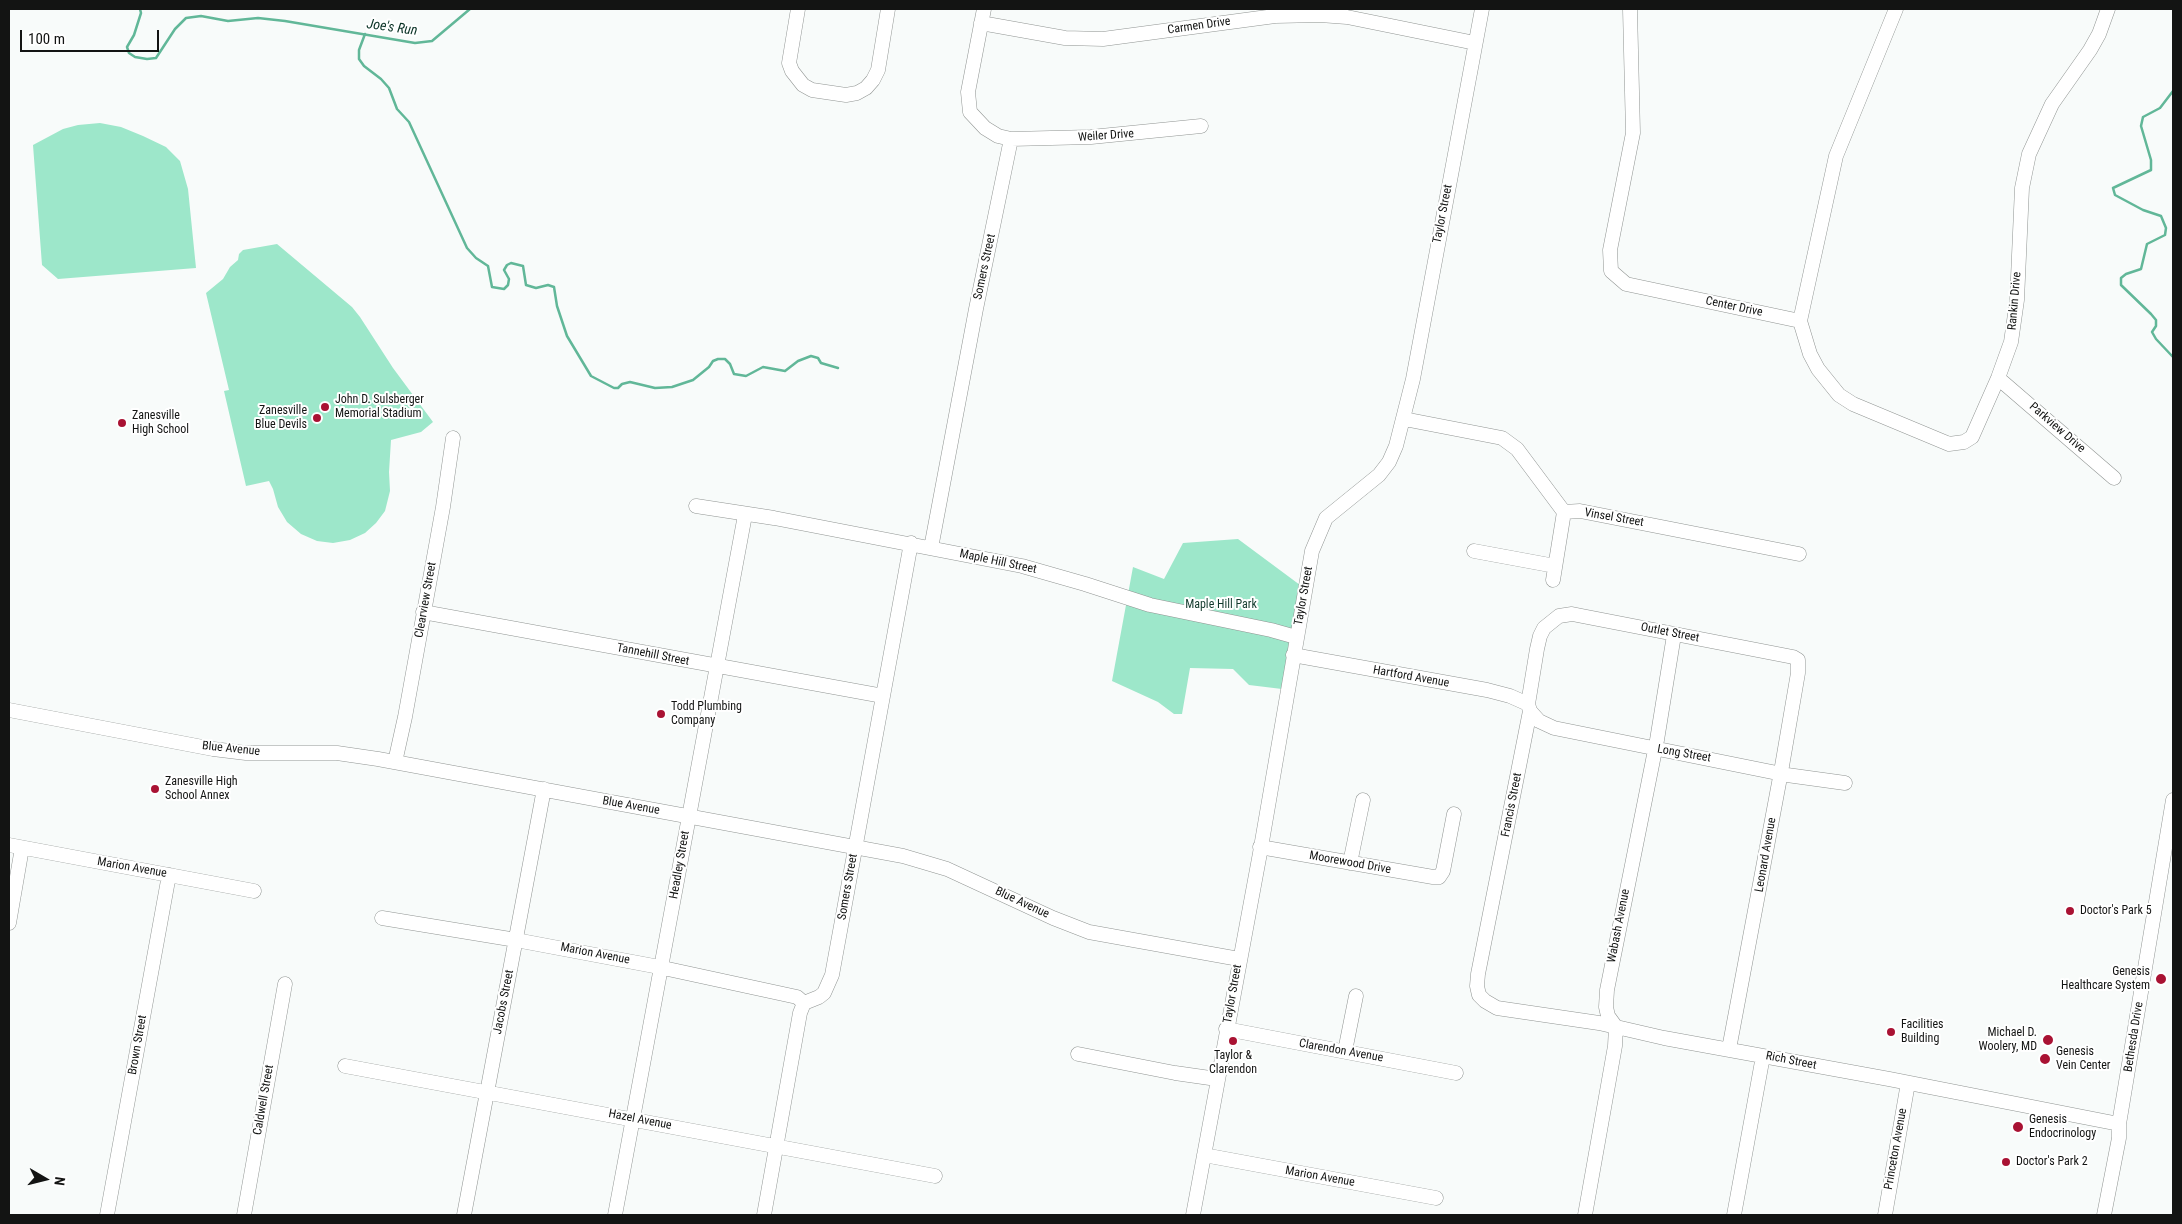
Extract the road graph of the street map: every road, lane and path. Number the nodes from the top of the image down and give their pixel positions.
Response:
1 (798, 9) edge
2 (888, 9) edge
3 (1482, 9) edge
4 (1630, 9) edge
5 (1896, 9) edge
6 (2108, 9) edge
7 (982, 16) edge
8 (1475, 43) junction
9 (1201, 126) dead end
10 (1012, 139) junction
11 (1800, 321) junction
12 (1998, 378) junction
13 (1404, 419) junction
14 (453, 438) dead end
15 (2114, 478) dead end
16 (696, 506) dead end
17 (1564, 512) junction
18 (745, 514) junction
19 (911, 544) junction
20 (931, 548) junction
21 (1474, 551) dead end
22 (1799, 554) dead end
23 (423, 612) junction
24 (1544, 628) joint
25 (1674, 635) junction
26 (1296, 637) junction
27 (1293, 655) junction
28 (1798, 660) joint
29 (717, 666) junction
30 (883, 696) junction
31 (1529, 708) junction
32 (9, 710) edge
33 (1655, 749) junction
34 (395, 762) junction
35 (1781, 772) junction
36 (1844, 783) dead end
37 (544, 789) junction
38 (1363, 800) dead end
39 (2173, 800) edge
40 (1454, 814) dead end
41 (688, 816) junction
42 (15, 847) edge
43 (855, 847) junction
44 (1260, 847) junction
45 (1350, 863) junction
46 (169, 875) junction
47 (254, 891) dead end
48 (382, 918) dead end
49 (9, 923) edge
50 (516, 940) junction
51 (1239, 959) junction
52 (662, 968) junction
53 (1478, 982) joint
54 (285, 984) dead end
55 (1356, 996) dead end
56 (804, 1002) junction
57 (1616, 1028) junction
58 (1226, 1029) junction
59 (1729, 1049) junction
60 (1345, 1051) junction
61 (1078, 1054) dead end
62 (1763, 1056) junction
63 (345, 1066) dead end
64 (1456, 1072) dead end
65 (1218, 1079) junction
66 (1908, 1083) junction
67 (487, 1093) junction
68 (633, 1119) junction
69 (2119, 1124) junction
70 (777, 1146) junction
71 (1204, 1155) junction
72 (935, 1176) dead end
73 (1436, 1198) dead end
74 (107, 1215) edge
75 (244, 1215) edge
76 (464, 1215) edge
77 (615, 1215) edge
78 (764, 1215) edge
79 (1193, 1215) edge
80 (1585, 1215) edge
81 (1734, 1215) edge
82 (1885, 1215) edge
83 (2104, 1215) edge

1 - 2 street
3 - 8 street, Taylor Street
4 - 11 street, Center Drive
5 - 11 street
6 - 12 street, Rankin Drive
7 - 8 street, Carmen Drive
7 - 10 street
8 - 13 street, Taylor Street
9 - 10 street, Weiler Drive
10 - 20 street, Somers Street
11 - 12 street, Rankin Drive
12 - 15 street, Parkview Drive
13 - 17 street
13 - 26 street, Taylor Street
14 - 23 street, Clearview Street
16 - 18 street, Maple Hill Street
17 - 21 street
17 - 22 street, Vinsel Street
18 - 19 street, Maple Hill Street
18 - 29 street, Headley Street
19 - 20 street, Maple Hill Street
19 - 30 street, Somers Street
20 - 26 street, Maple Hill Street
23 - 29 street, Tannehill Street
23 - 34 street, Clearview Street
24 - 25 street, Outlet Street
24 - 31 street, Francis Street
25 - 28 street, Outlet Street
25 - 33 street, Wabash Avenue
26 - 27 street, Taylor Street
27 - 31 street, Hartford Avenue
27 - 44 street, Taylor Street
28 - 35 street, Leonard Avenue
29 - 30 street, Tannehill Street
29 - 41 street, Headley Street
30 - 43 street, Somers Street
31 - 33 street, Long Street
31 - 53 street, Francis Street
32 - 34 street, Blue Avenue
33 - 35 street, Long Street
33 - 57 street, Wabash Avenue
34 - 37 street, Blue Avenue
35 - 36 street, Long Street
35 - 59 street, Leonard Avenue
37 - 41 street, Blue Avenue
37 - 50 street, Jacobs Street
38 - 45 street
39 - 69 street, Bethesda Drive
40 - 45 street, Moorewood Drive
41 - 43 street, Blue Avenue
41 - 52 street, Headley Street
42 - 46 street, Marion Avenue
42 - 49 street
43 - 51 street, Blue Avenue
43 - 56 street, Somers Street
44 - 45 street, Moorewood Drive
44 - 51 street, Taylor Street
46 - 47 street, Marion Avenue
46 - 74 street, Brown Street
48 - 50 street, Marion Avenue
50 - 52 street, Marion Avenue
50 - 67 street, Jacobs Street
51 - 58 street, Taylor Street
52 - 56 street, Marion Avenue
52 - 68 street, Headley Street
53 - 57 street, Rich Street
54 - 75 street, Caldwell Street
55 - 60 street
56 - 70 street
57 - 59 street, Rich Street
57 - 80 street, Wabash Avenue
58 - 60 street, Clarendon Avenue
58 - 65 street, Taylor Street
59 - 62 street, Rich Street
60 - 64 street, Clarendon Avenue
61 - 65 street
62 - 66 street, Rich Street
62 - 81 street
63 - 67 street, Hazel Avenue
65 - 71 street, Taylor Street
66 - 69 street, Rich Street
66 - 82 street, Princeton Avenue
67 - 68 street, Hazel Avenue
67 - 76 street, Jacobs Street
68 - 70 street, Hazel Avenue
68 - 77 street, Headley Street
69 - 83 street, Bethesda Drive
70 - 72 street, Hazel Avenue
70 - 78 street
71 - 73 street, Marion Avenue
71 - 79 street, Taylor Street

